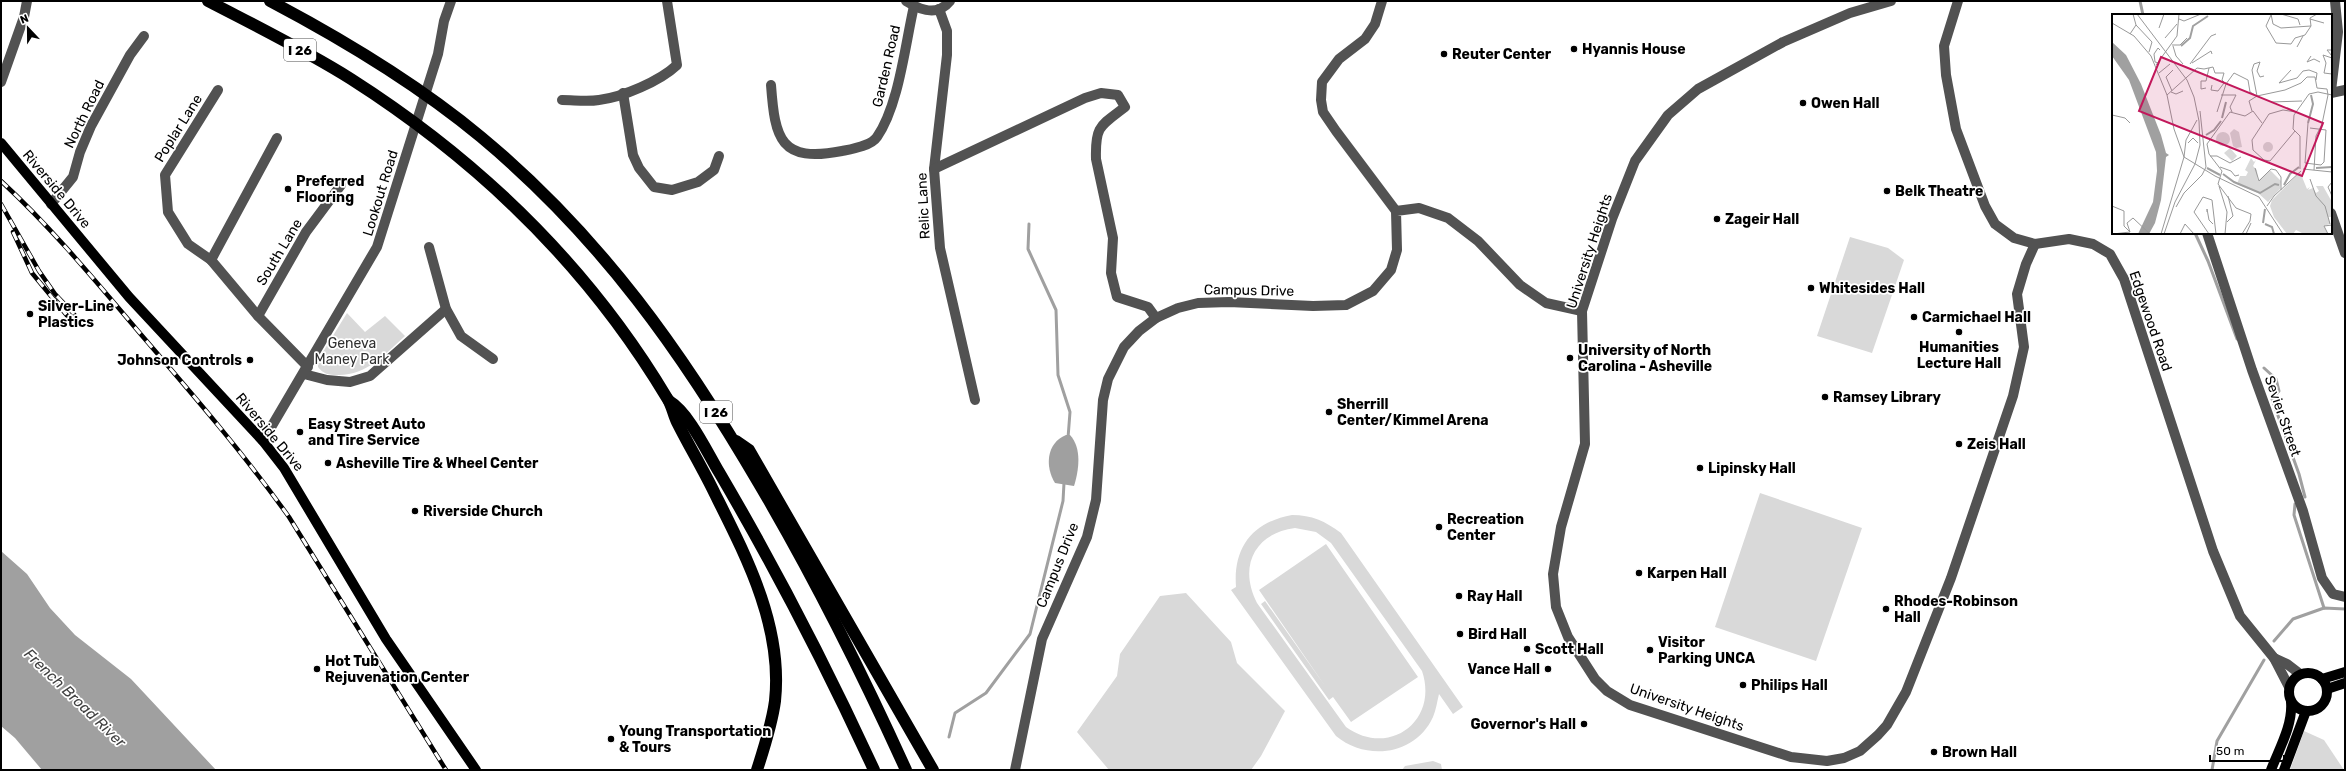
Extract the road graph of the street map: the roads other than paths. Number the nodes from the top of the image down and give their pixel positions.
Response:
1 (27, 1) edge
2 (208, 1) edge
3 (270, 1) edge
4 (451, 1) edge
5 (667, 1) edge
6 (950, 1) edge
7 (1382, 1) edge
8 (1891, 1) edge
9 (2335, 1) edge
10 (1955, 2) edge
11 (910, 4) edge
12 (939, 9) junction
13 (2334, 32) edge
14 (144, 36) dead end
15 (2332, 72) edge
16 (2, 80) edge
17 (771, 85) dead end
18 (218, 90) dead end
19 (2345, 90) edge
20 (2332, 92) edge
21 (623, 94) junction
22 (562, 100) dead end
23 (277, 138) dead end
24 (1, 143) edge
25 (719, 156) dead end
26 (934, 169) junction
27 (341, 185) dead end
28 (51, 204) junction
29 (1396, 211) junction
30 (2332, 216) edge
31 (2207, 234) edge
32 (2035, 244) junction
33 (429, 247) dead end
34 (2345, 253) edge
35 (210, 260) junction
36 (446, 309) junction
37 (1582, 311) junction
38 (258, 316) junction
39 (1156, 318) junction
40 (493, 360) dead end
41 (306, 371) junction
42 (975, 400) dead end
43 (670, 401) junction
44 (733, 438) junction
45 (263, 441) junction
46 (2345, 597) edge
47 (2274, 658) junction
48 (2345, 672) edge
49 (2300, 674) junction
50 (2322, 679) junction
51 (2345, 683) edge
52 (2288, 687) junction
53 (2327, 689) junction
54 (2291, 702) junction
55 (2306, 711) junction
56 (476, 770) edge
57 (757, 770) edge
58 (874, 770) edge
59 (906, 770) edge
60 (933, 770) edge
61 (1015, 770) edge
62 (2272, 770) edge
63 (2284, 770) edge

1 - 16 street
2 - 43 highway, I 26
3 - 44 highway, I 26
4 - 41 street, Lookout Road
5 - 21 street
6 - 12 street
7 - 29 street
8 - 37 street, University Heights
9 - 13 street
10 - 32 street, Edgewood Road
11 - 12 street
11 - 17 street, Garden Road
12 - 26 street, Relic Lane
13 - 15 street
14 - 28 street, North Road
18 - 35 street, Poplar Lane
19 - 20 street
21 - 22 street
21 - 25 street
23 - 35 street
24 - 28 main road, Riverside Drive
26 - 39 street
26 - 42 street, Relic Lane
27 - 38 street, South Lane
28 - 45 main road, Riverside Drive
29 - 37 street
29 - 39 street, Campus Drive
30 - 34 street
31 - 46 street, Sevier Street
32 - 37 street, University Heights
32 - 47 street, Edgewood Road
33 - 36 street
35 - 38 street, Poplar Lane
36 - 40 street
36 - 41 street
38 - 41 street, Poplar Lane
39 - 61 street, Campus Drive
41 - 45 street, Lookout Road
43 - 57 highway
43 - 58 highway, I 26
44 - 59 highway, I 26
44 - 60 highway
45 - 56 main road, Riverside Drive
47 - 49 street, Edgewood Road
47 - 52 street, Edgewood Road
48 - 50 main road
49 - 50 main road
49 - 52 main road
50 - 53 main road
51 - 53 main road
52 - 54 main road
53 - 55 main road
54 - 55 main road
54 - 62 main road
55 - 63 main road

